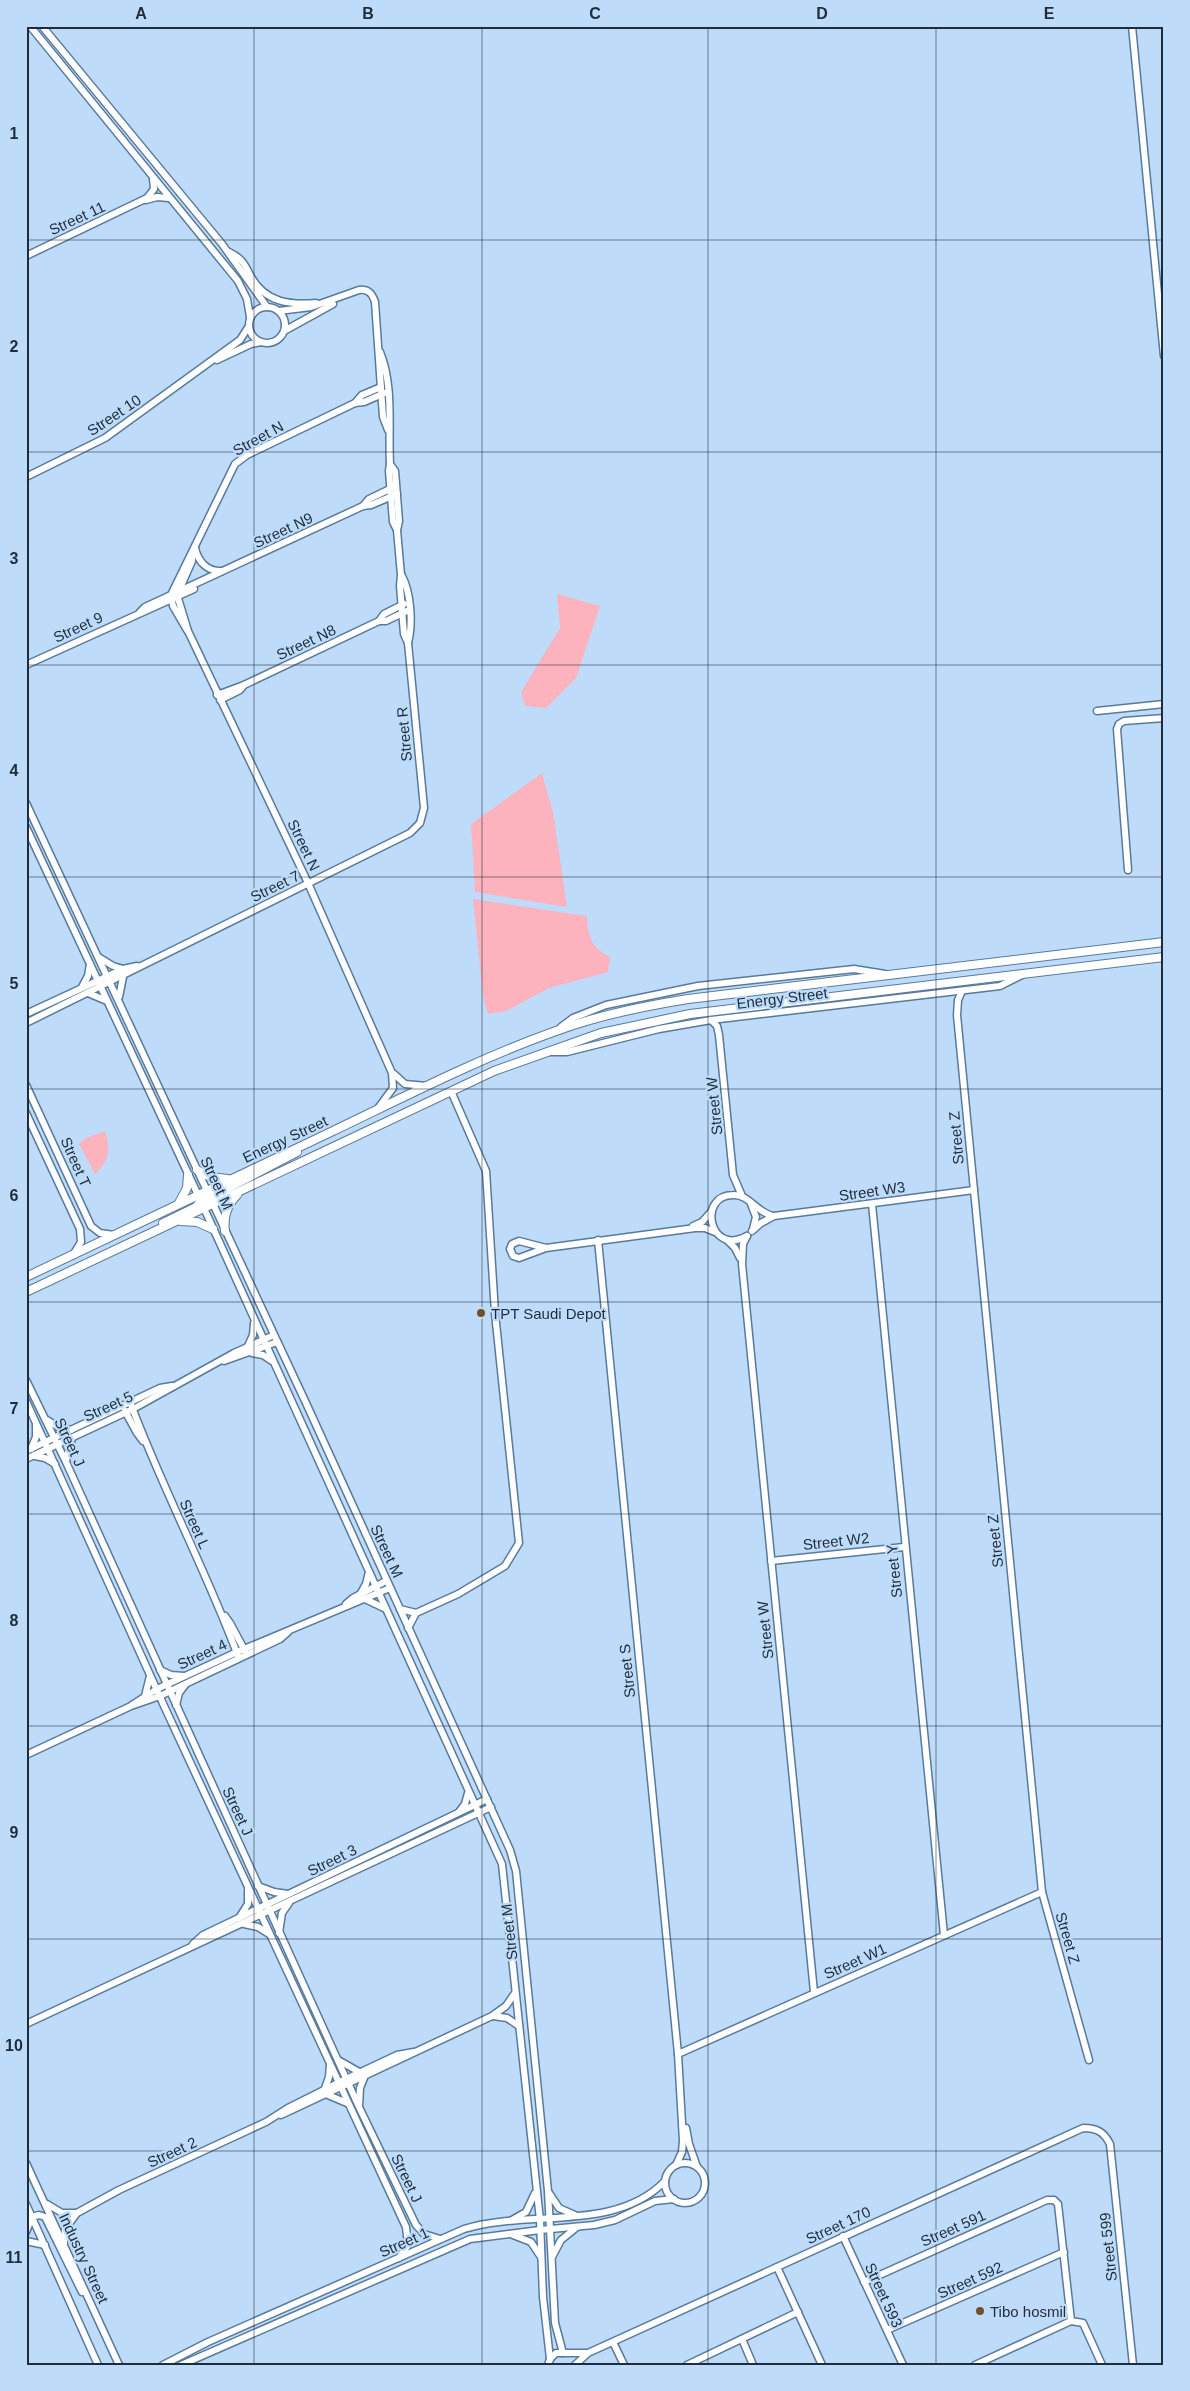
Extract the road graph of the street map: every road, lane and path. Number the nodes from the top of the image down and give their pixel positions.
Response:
1 (30, 26) edge
2 (42, 26) edge
3 (1132, 26) edge
4 (153, 178) junction
5 (168, 198) junction
6 (138, 203) junction
7 (228, 252) junction
8 (26, 256) edge
9 (354, 292) junction
10 (325, 303) junction
11 (267, 307) junction
12 (279, 311) junction
13 (250, 318) junction
14 (249, 326) junction
15 (284, 331) junction
16 (262, 342) junction
17 (380, 352) junction
18 (1164, 356) edge
19 (209, 363) junction
20 (386, 384) junction
21 (380, 387) junction
22 (384, 394) junction
23 (355, 403) junction
24 (26, 477) edge
25 (394, 491) junction
26 (195, 546) junction
27 (226, 570) junction
28 (174, 596) junction
29 (405, 604) junction
30 (406, 612) junction
31 (379, 621) junction
32 (26, 666) edge
33 (218, 697) junction
34 (1164, 704) edge
35 (1097, 711) dead end
36 (1164, 718) edge
37 (26, 803) edge
38 (29, 816) edge
39 (35, 822) junction
40 (420, 823) joint
41 (26, 826) edge
42 (26, 839) edge
43 (33, 843) junction
44 (1128, 870) dead end
45 (308, 883) junction
46 (71, 899) junction
47 (62, 903) junction
48 (1164, 942) edge
49 (98, 957) junction
50 (1164, 957) edge
51 (90, 963) junction
52 (137, 966) junction
53 (124, 969) junction
54 (1024, 974) junction
55 (108, 976) junction
56 (122, 977) junction
57 (98, 980) junction
58 (110, 983) junction
59 (82, 988) junction
60 (101, 988) junction
61 (962, 991) junction
62 (946, 992) junction
63 (88, 993) junction
64 (107, 1001) junction
65 (119, 1001) junction
66 (26, 1014) edge
67 (957, 1014) junction
68 (725, 1019) junction
69 (711, 1020) junction
70 (26, 1023) edge
71 (720, 1035) junction
72 (544, 1052) junction
73 (392, 1073) junction
74 (26, 1085) edge
75 (428, 1086) junction
76 (451, 1091) junction
77 (374, 1112) junction
78 (26, 1113) edge
79 (48, 1132) junction
80 (37, 1137) junction
81 (313, 1141) junction
82 (197, 1170) junction
83 (188, 1175) junction
84 (733, 1175) junction
85 (233, 1178) junction
86 (242, 1190) junction
87 (974, 1190) junction
88 (726, 1196) junction
89 (742, 1196) junction
90 (209, 1198) junction
91 (201, 1202) junction
92 (752, 1204) junction
93 (872, 1204) junction
94 (177, 1206) junction
95 (711, 1211) junction
96 (774, 1216) junction
97 (179, 1221) junction
98 (688, 1228) junction
99 (213, 1229) junction
100 (225, 1231) junction
101 (715, 1232) junction
102 (750, 1233) junction
103 (115, 1235) junction
104 (598, 1240) junction
105 (727, 1240) junction
106 (125, 1246) junction
107 (546, 1248) junction
108 (72, 1255) junction
109 (742, 1264) junction
110 (26, 1277) edge
111 (26, 1292) edge
112 (254, 1322) junction
113 (274, 1335) junction
114 (262, 1340) junction
115 (277, 1342) junction
116 (266, 1347) junction
117 (249, 1350) junction
118 (273, 1362) junction
119 (26, 1380) edge
120 (172, 1386) junction
121 (26, 1401) edge
122 (130, 1402) junction
123 (146, 1403) junction
124 (306, 1403) junction
125 (123, 1405) junction
126 (133, 1409) junction
127 (294, 1409) junction
128 (126, 1413) junction
129 (111, 1419) junction
130 (46, 1420) junction
131 (35, 1421) junction
132 (132, 1423) junction
133 (139, 1424) junction
134 (71, 1434) junction
135 (56, 1441) junction
136 (144, 1442) junction
137 (47, 1445) junction
138 (28, 1450) edge
139 (34, 1456) junction
140 (26, 1459) edge
141 (66, 1462) junction
142 (55, 1464) junction
143 (89, 1514) junction
144 (357, 1517) junction
145 (80, 1518) junction
146 (347, 1522) junction
147 (904, 1547) junction
148 (771, 1560) junction
149 (368, 1568) junction
150 (117, 1577) junction
151 (386, 1581) junction
152 (107, 1582) junction
153 (376, 1586) junction
154 (390, 1588) junction
155 (379, 1592) junction
156 (363, 1596) junction
157 (400, 1609) junction
158 (388, 1610) junction
159 (416, 1613) junction
160 (224, 1616) junction
161 (408, 1628) junction
162 (245, 1652) junction
163 (238, 1655) junction
164 (160, 1670) junction
165 (150, 1672) junction
166 (185, 1680) junction
167 (166, 1685) junction
168 (157, 1689) junction
169 (170, 1692) junction
170 (160, 1696) junction
171 (147, 1699) junction
172 (176, 1706) junction
173 (165, 1708) junction
174 (26, 1755) edge
175 (468, 1791) junction
176 (487, 1799) junction
177 (490, 1807) junction
178 (476, 1809) junction
179 (457, 1814) junction
180 (463, 1820) junction
181 (483, 1824) junction
182 (258, 1886) junction
183 (248, 1887) junction
184 (1042, 1892) junction
185 (290, 1894) junction
186 (290, 1902) junction
187 (268, 1908) junction
188 (260, 1912) junction
189 (240, 1922) junction
190 (279, 1933) junction
191 (270, 1935) junction
192 (944, 1935) junction
193 (525, 1967) junction
194 (513, 1969) junction
195 (515, 1992) junction
196 (814, 1992) junction
197 (492, 2016) junction
198 (26, 2024) edge
199 (519, 2026) junction
200 (678, 2054) junction
201 (338, 2060) junction
202 (1089, 2060) dead end
203 (330, 2064) junction
204 (363, 2075) junction
205 (348, 2082) junction
206 (340, 2086) junction
207 (326, 2093) junction
208 (682, 2100) junction
209 (347, 2103) junction
210 (359, 2107) junction
211 (1099, 2130) joint
212 (26, 2162) edge
213 (676, 2165) junction
214 (697, 2167) junction
215 (665, 2181) junction
216 (536, 2185) junction
217 (548, 2191) junction
218 (674, 2199) junction
219 (45, 2203) junction
220 (26, 2204) edge
221 (77, 2213) junction
222 (578, 2216) junction
223 (32, 2217) junction
224 (549, 2219) junction
225 (540, 2220) junction
226 (507, 2222) junction
227 (578, 2227) junction
228 (550, 2229) junction
229 (540, 2230) junction
230 (26, 2232) edge
231 (505, 2234) junction
232 (843, 2236) junction
233 (440, 2240) junction
234 (26, 2241) edge
235 (64, 2243) junction
236 (45, 2244) junction
237 (1064, 2252) junction
238 (400, 2258) junction
239 (542, 2260) junction
240 (552, 2261) junction
241 (777, 2267) junction
242 (864, 2282) junction
243 (91, 2303) junction
244 (798, 2312) junction
245 (1071, 2320) junction
246 (887, 2330) junction
247 (742, 2339) junction
248 (613, 2342) junction
249 (588, 2352) junction
250 (564, 2353) junction
251 (114, 2354) junction
252 (548, 2362) edge
253 (98, 2365) edge
254 (119, 2365) edge
255 (125, 2365) edge
256 (163, 2365) edge
257 (181, 2365) edge
258 (574, 2365) edge
259 (624, 2365) edge
260 (688, 2365) edge
261 (753, 2365) edge
262 (822, 2365) edge
263 (902, 2365) edge
264 (975, 2365) edge
265 (1102, 2365) edge
266 (1132, 2365) edge

1 - 4 street
2 - 7 street
3 - 18 street
4 - 5 street
4 - 6 street, Street 11
5 - 6 street, Street 11
5 - 13 street
6 - 8 street, Street 11
7 - 10 street
7 - 11 street
9 - 10 street
9 - 15 street
9 - 17 street, Street R
10 - 12 street
11 - 12 street
11 - 13 street
12 - 15 street
13 - 14 street
14 - 16 street
14 - 19 street, Street 10
15 - 16 street
16 - 19 street, Street 10
17 - 20 street, Street R
17 - 21 street, Street R
19 - 24 street, Street 10
20 - 21 street, Street N
20 - 22 street, Street R
21 - 22 street, Street R
21 - 23 street, Street N
22 - 23 street, Street N
22 - 25 street, Street R
23 - 26 street, Street N
25 - 27 street, Street N9
25 - 29 street, Street R
26 - 27 street
26 - 28 street, Street N
27 - 28 street, Street N9
28 - 32 street, Street 9
28 - 33 street, Street N
29 - 30 street, Street R
29 - 31 street, Street N8
30 - 31 street, Street N8
30 - 40 street, Street R
31 - 33 street, Street N8
33 - 45 street, Street N
34 - 35 street
36 - 44 street
37 - 38 street, Street M
38 - 39 street, Street M
39 - 41 street
39 - 46 street, Street M
40 - 45 street, Street 7
41 - 43 street, Street M
42 - 43 street
43 - 47 street, Street M
45 - 52 street, Street 7
45 - 73 street, Street N
46 - 47 street
46 - 49 street, Street M
47 - 51 street, Street M
48 - 75 main road, Energy Street
49 - 53 street
49 - 55 street, Street M
50 - 54 main road, Energy Street
51 - 57 street, Street M
51 - 59 street
52 - 53 street, Street 7
52 - 56 street, Street 7
53 - 55 street, Street 7
54 - 61 street, Energy Street
54 - 72 main road, Energy Street
55 - 57 street, Street 7
55 - 58 street, Street M
56 - 58 street, Street 7
56 - 65 street
57 - 59 street, Street 7
57 - 60 street, Street M
58 - 60 street, Street 7
58 - 65 street, Street M
59 - 66 street, Street 7
60 - 63 street, Street 7
60 - 64 street, Street M
61 - 62 street, Energy Street
61 - 67 street, Street Z
62 - 67 street, Street Z
62 - 68 street, Energy Street
63 - 64 street
63 - 70 street, Street 7
64 - 83 street, Street M
65 - 82 street, Street M
67 - 87 street, Street Z
68 - 69 street, Energy Street
68 - 71 street, Street W
69 - 71 street, Street W
69 - 72 street, Energy Street
71 - 84 street, Street W
72 - 76 main road, Energy Street
73 - 75 street
73 - 77 street
74 - 79 street, Street T
75 - 77 main road, Energy Street
76 - 86 main road, Energy Street
76 - 159 street
77 - 81 main road, Energy Street
78 - 80 street, Street T
79 - 80 street
79 - 103 street, Street T
80 - 108 street, Street T
81 - 85 main road, Energy Street
81 - 90 main road
82 - 85 main road
82 - 90 street, Street M
83 - 91 street, Street M
83 - 94 main road
84 - 88 street, Street W
84 - 89 street, Street W
85 - 90 main road, Energy Street
86 - 90 main road, Energy Street
86 - 100 main road
87 - 93 street, Street W3
87 - 184 street, Street Z
88 - 89 street
88 - 95 street
89 - 92 street
90 - 91 main road, Energy Street
90 - 91 main road
90 - 100 street, Street M
91 - 94 main road, Energy Street
91 - 97 main road, Energy Street
91 - 99 street, Street M
91 - 106 main road
92 - 96 street
92 - 102 street
93 - 96 street, Street W3
93 - 147 street, Street Y
94 - 103 main road, Energy Street
95 - 98 street
95 - 101 street
96 - 102 street, Street W3
97 - 99 main road
97 - 106 main road, Energy Street
98 - 101 street
98 - 104 street
99 - 112 street, Street M
100 - 113 street, Street M
101 - 105 street
102 - 105 street
102 - 109 street, Street W
103 - 108 main road, Energy Street
104 - 107 street
104 - 200 street, Street S
105 - 109 street, Street W
106 - 111 main road, Energy Street
107 - 107 street
108 - 110 main road, Energy Street
109 - 148 street, Street W
112 - 114 street, Street M
112 - 117 street
113 - 114 street, Street 5
113 - 115 street, Street M
114 - 116 street, Street M
114 - 117 street, Street 5
115 - 116 street, Street 5
115 - 124 street, Street M
116 - 117 street, Street 5
116 - 118 street, Street M
117 - 118 street
117 - 120 street, Street 5
118 - 127 street, Street M
119 - 130 street, Street J
120 - 122 street, Street 5
120 - 123 street, Street 5
121 - 131 street, Street J
122 - 125 street, Street 5
122 - 126 street, Street L
123 - 126 street, Street 5
123 - 133 street
124 - 127 street
124 - 144 street, Street M
125 - 128 street, Street L
125 - 134 street, Street 5
126 - 128 street, Street 5
126 - 133 street, Street L
127 - 146 street, Street M
128 - 129 street, Street 5
128 - 132 street, Street L
129 - 132 street
129 - 134 street, Street 5
130 - 134 street
130 - 135 street, Street J
131 - 137 street, Street J
131 - 138 street
132 - 136 street, Street L
133 - 136 street, Street L
134 - 135 street, Street 5
134 - 141 street
135 - 137 street, Street 5
135 - 141 street, Street J
136 - 160 street, Street L
137 - 138 street, Street 5
137 - 139 street, Street 5
137 - 142 street, Street J
139 - 140 street, Street 5
139 - 142 street
141 - 143 street, Street J
142 - 145 street, Street J
143 - 145 street
143 - 150 street, Street J
144 - 146 street
144 - 151 street, Street M
145 - 152 street, Street J
146 - 149 street, Street M
147 - 148 street, Street W2
147 - 192 street, Street Y
148 - 196 street, Street W
149 - 153 street, Street M
149 - 156 street
150 - 152 street
150 - 164 street, Street J
151 - 153 street, Street 4
151 - 154 street, Street M
152 - 165 street, Street J
153 - 155 street, Street M
153 - 156 street, Street 4
154 - 155 street, Street 4
154 - 157 street, Street M
155 - 156 street, Street 4
155 - 158 street, Street M
156 - 158 street
156 - 162 street, Street 4
157 - 159 street
157 - 161 street, Street M
158 - 175 street, Street M
159 - 161 street
160 - 162 street, Street L
160 - 163 street, Street L
161 - 176 street, Street M
162 - 163 street, Street 4
163 - 166 street, Street 4
164 - 166 street
164 - 167 street, Street J
165 - 168 street, Street J
165 - 171 street
166 - 167 street, Street 4
166 - 169 street, Street 4
166 - 172 street
167 - 168 street, Street 4
167 - 169 street, Street J
168 - 170 street, Street J
168 - 171 street, Street 4
169 - 170 street, Street 4
169 - 172 street, Street J
170 - 171 street, Street 4
170 - 173 street, Street J
171 - 173 street
171 - 174 street, Street 4
172 - 182 street, Street J
173 - 183 street, Street J
175 - 178 street, Street M
175 - 179 street
176 - 177 street, Street M
176 - 178 street, Street 3
177 - 178 street, Street 3
177 - 193 street, Street M
178 - 179 street, Street 3
178 - 180 street, Street 3
178 - 181 street, Street M
179 - 185 street, Street 3
180 - 181 street
180 - 186 street, Street 3
181 - 194 street, Street M
182 - 185 street
182 - 187 street, Street J
183 - 188 street, Street J
183 - 189 street
184 - 192 street, Street W1
184 - 202 street, Street Z
185 - 187 street, Street 3
186 - 187 street, Street 3
186 - 190 street
187 - 188 street, Street 3
187 - 190 street, Street J
188 - 189 street, Street 3
188 - 191 street, Street J
189 - 191 street
189 - 198 street, Street 3
190 - 201 street, Street J
191 - 203 street, Street J
192 - 196 street, Street W1
193 - 194 street
193 - 217 street, Street M
194 - 195 street, Street M
195 - 197 street, Street 2
195 - 199 street, Street M
196 - 200 street, Street W1
197 - 199 street
197 - 204 street, Street 2
199 - 216 street, Street M
200 - 208 street, Street S
201 - 204 street
201 - 205 street, Street J
203 - 206 street, Street J
203 - 207 street
204 - 205 street, Street 2
204 - 210 street
205 - 206 street, Street 2
205 - 210 street, Street J
206 - 207 street, Street 2
206 - 209 street, Street J
207 - 209 street
207 - 221 street, Street 2
208 - 213 street, Street S
208 - 214 street, Street S
209 - 238 street, Street J
210 - 233 street, Street J
211 - 232 street, Street 170
211 - 266 street, Street 599
212 - 219 street, Industry Street
213 - 214 street
213 - 215 street
214 - 218 street
215 - 218 street
215 - 222 street, Street 1
216 - 225 street, Street M
216 - 226 street
217 - 222 street
217 - 224 street, Street M
218 - 227 street, Street 1
219 - 221 street
219 - 235 street, Industry Street
220 - 223 street, Industry Street
221 - 235 street
222 - 224 street, Street 1
223 - 230 street
223 - 236 street, Industry Street
223 - 243 street
224 - 225 street, Street 1
224 - 228 street, Street M
225 - 226 street, Street 1
225 - 229 street, Street M
226 - 233 street, Street 1
227 - 228 street, Street 1
227 - 240 street
228 - 229 street, Street 1
228 - 240 street, Street M
229 - 231 street, Street 1
229 - 239 street, Street M
231 - 239 street
231 - 257 street, Street 1
232 - 241 street, Street 170
232 - 242 street, Street 593
233 - 238 street, Street 1
234 - 236 street
235 - 243 street, Industry Street
236 - 253 street, Industry Street
237 - 242 street, Street 591
237 - 245 street
237 - 246 street, Street 592
238 - 256 street, Street 1
239 - 252 street, Street M
240 - 250 street, Street M
241 - 244 street
241 - 248 street, Street 170
242 - 246 street, Street 593
243 - 251 street, Industry Street
244 - 247 street
244 - 262 street
245 - 264 street
245 - 265 street
246 - 263 street, Street 593
247 - 260 street
247 - 261 street
248 - 249 street, Street 170
248 - 259 street
249 - 250 street, Street 170
249 - 258 street, Street 170
250 - 252 street, Street 170
250 - 258 street, Street M
251 - 254 street, Industry Street
251 - 255 street

